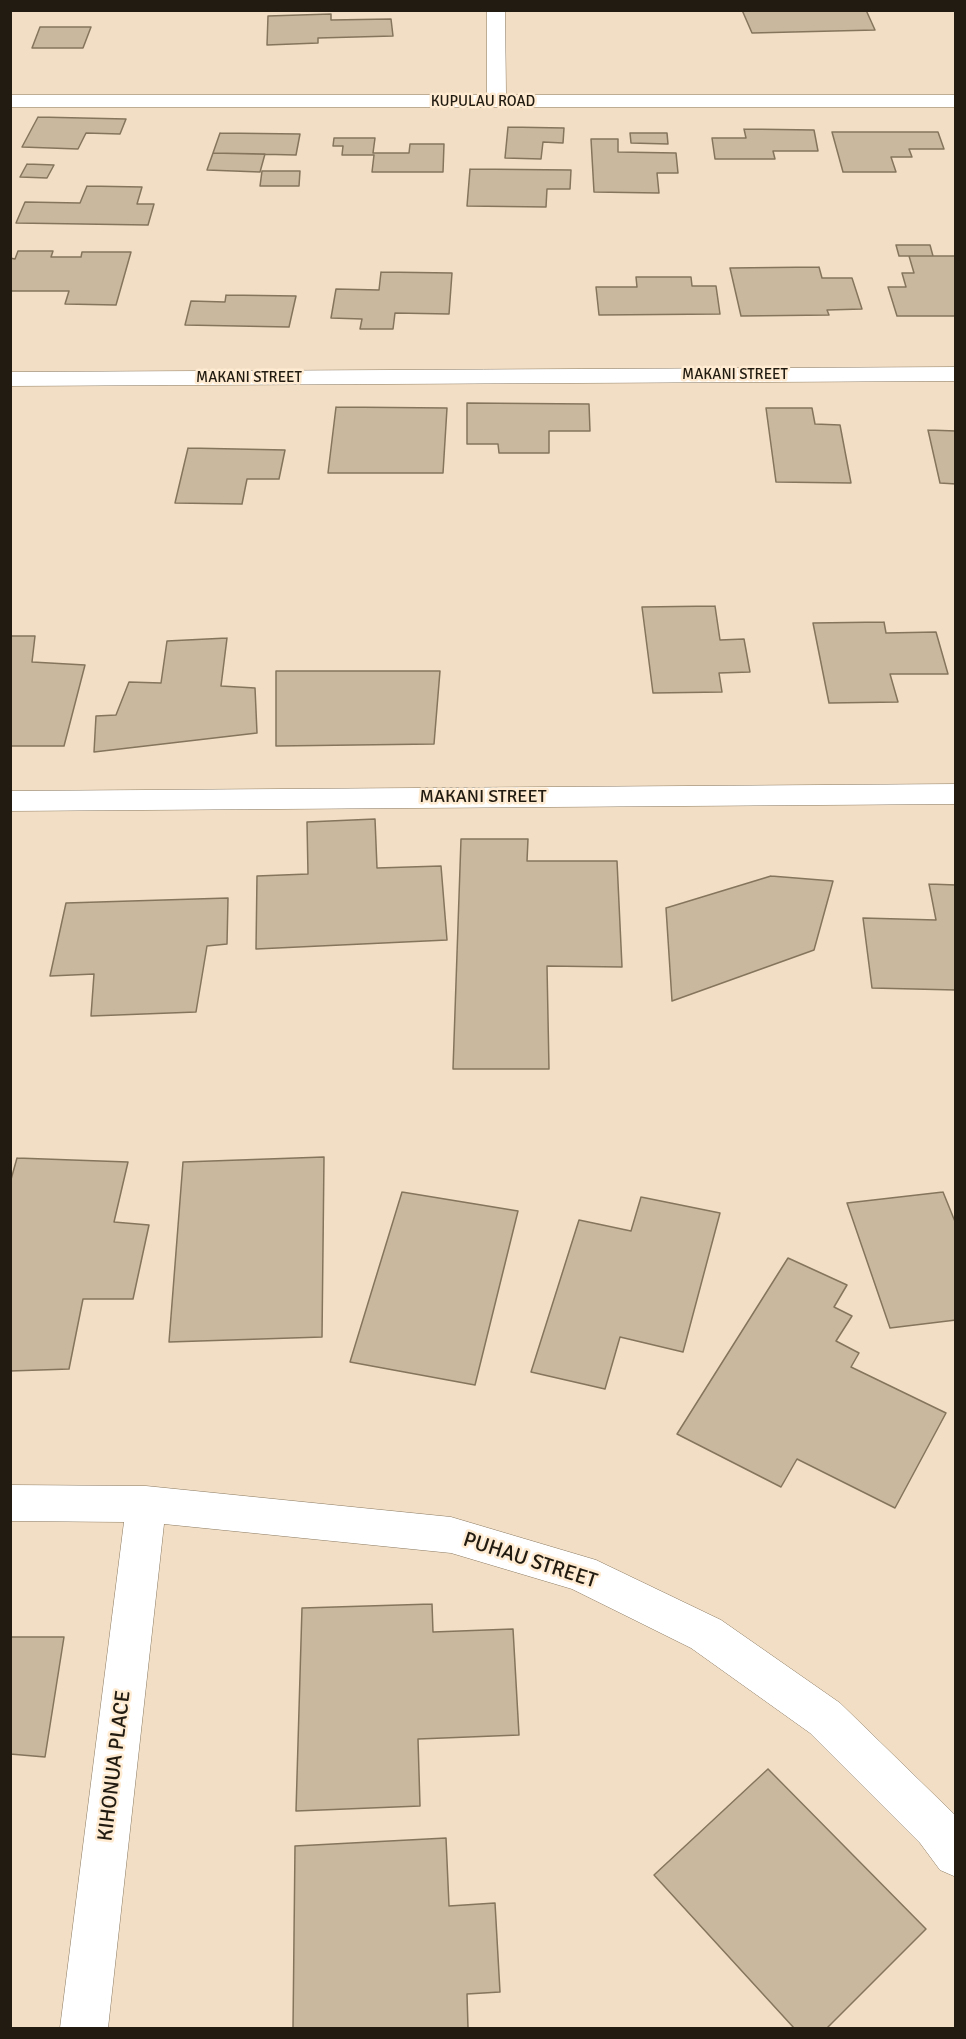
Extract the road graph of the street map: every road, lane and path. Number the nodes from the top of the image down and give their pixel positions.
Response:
1 (496, 10) edge
2 (10, 101) edge
3 (497, 102) junction
4 (956, 102) edge
5 (956, 374) edge
6 (10, 379) edge
7 (956, 794) edge
8 (10, 801) edge
9 (10, 1503) edge
10 (146, 1504) junction
11 (956, 1854) edge
12 (84, 2028) edge

1 - 3 street
2 - 3 street, KUPULAU ROAD
3 - 4 street, KUPULAU ROAD
5 - 6 street, MAKANI STREET
7 - 8 street, MAKANI STREET
9 - 10 street, PUHAU STREET
10 - 11 street, PUHAU STREET
10 - 12 street, KIHONUA PLACE

